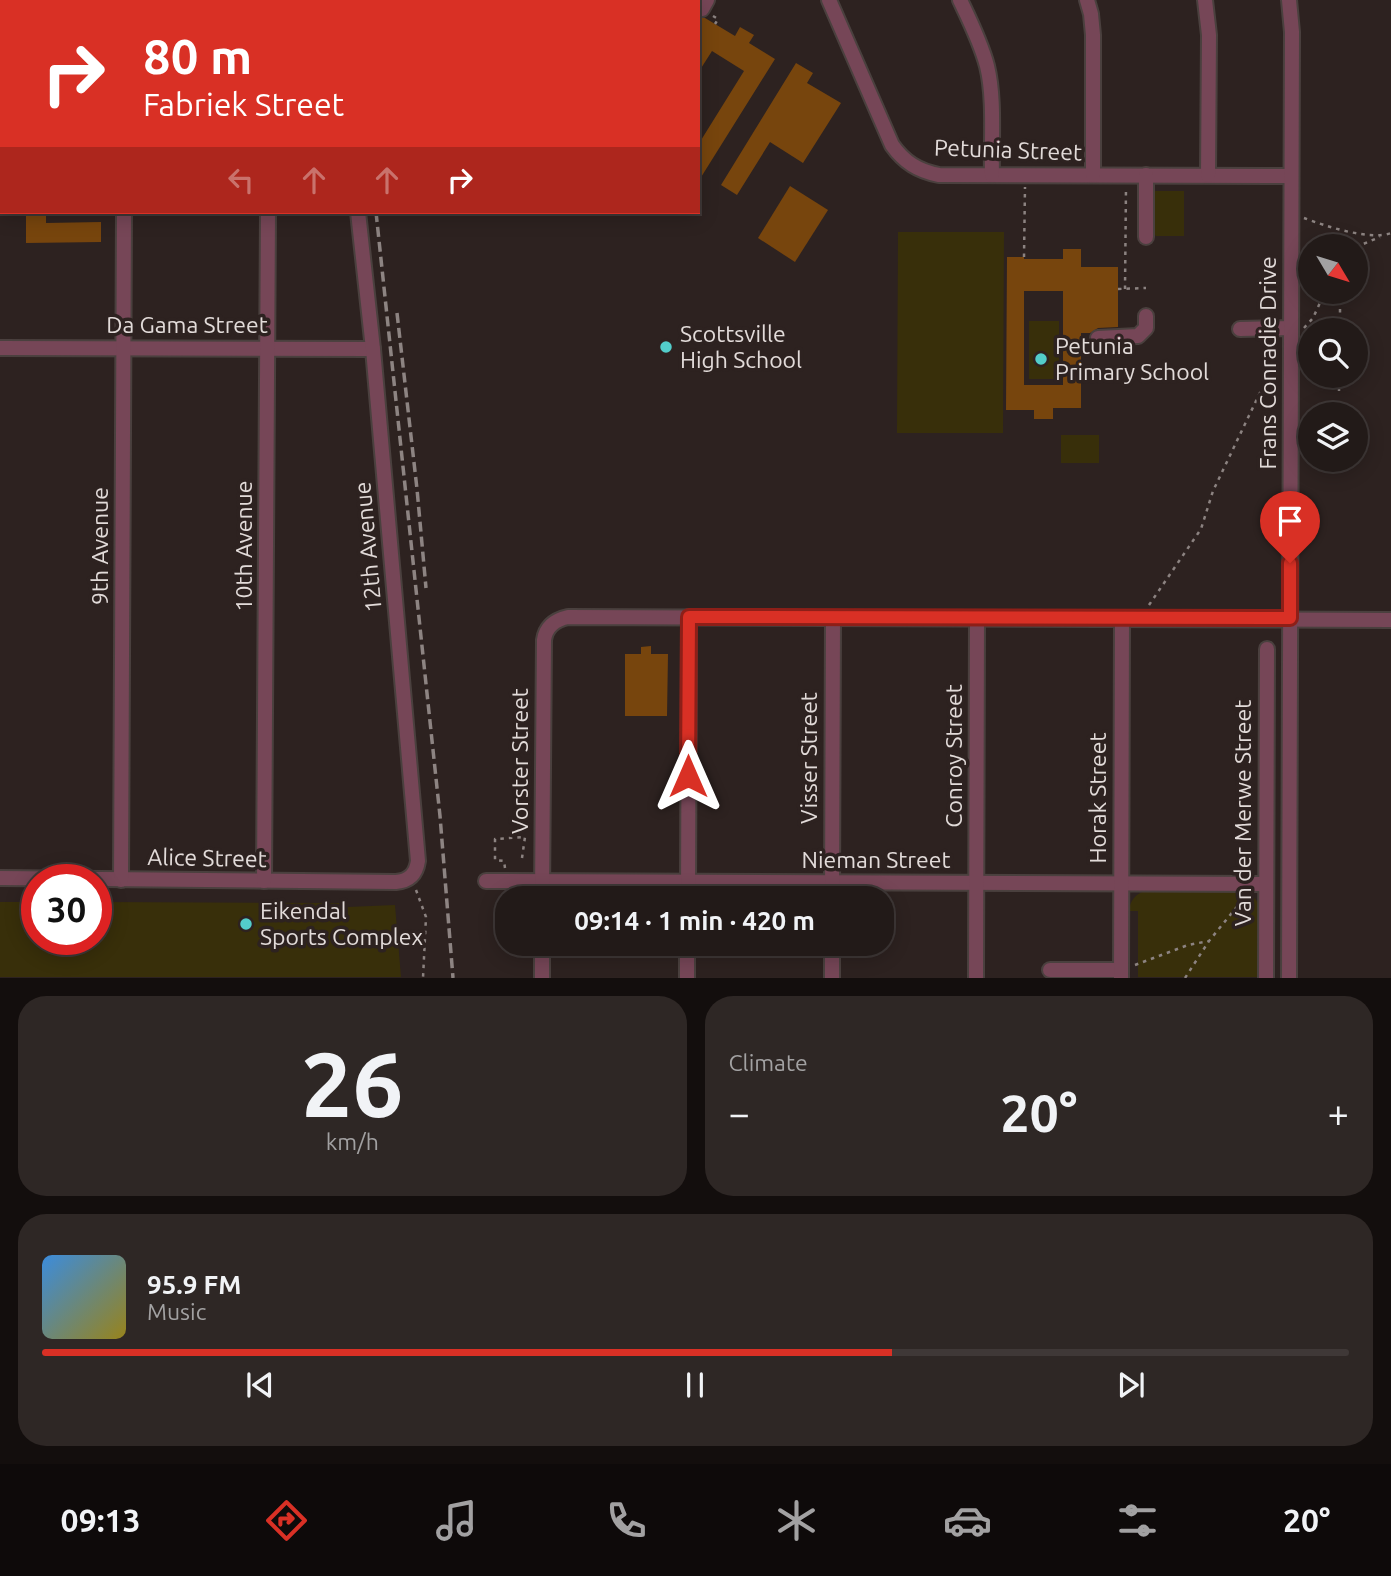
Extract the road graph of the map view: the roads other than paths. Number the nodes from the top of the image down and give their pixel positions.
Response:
1 (829, 0) edge
2 (960, 0) edge
3 (1087, 0) edge
4 (1206, 0) edge
5 (1289, 0) edge
6 (992, 175) junction
7 (1093, 175) junction
8 (1146, 175) junction
9 (1208, 175) junction
10 (1291, 176) junction
11 (124, 214) edge
12 (268, 214) edge
13 (358, 214) edge
14 (1146, 237) dead end
15 (1146, 316) dead end
16 (1297, 328) junction
17 (1240, 329) dead end
18 (1098, 338) dead end
19 (0, 348) edge
20 (123, 348) junction
21 (268, 348) junction
22 (373, 349) junction
23 (689, 617) junction
24 (833, 618) junction
25 (977, 618) junction
26 (1290, 618) junction
27 (1122, 619) junction
28 (1391, 620) edge
29 (1266, 649) dead end
30 (411, 877) joint
31 (0, 878) edge
32 (121, 880) junction
33 (264, 881) junction
34 (486, 881) dead end
35 (542, 882) junction
36 (688, 882) junction
37 (977, 883) junction
38 (1121, 884) junction
39 (1260, 884) junction
40 (542, 886) edge
41 (688, 886) edge
42 (760, 886) edge
43 (832, 886) edge
44 (894, 887) edge
45 (542, 956) edge
46 (687, 956) edge
47 (832, 956) edge
48 (1050, 970) dead end
49 (1121, 974) edge
50 (542, 978) edge
51 (687, 978) edge
52 (832, 978) edge
53 (976, 978) edge
54 (1266, 978) edge
55 (1289, 978) edge

1 - 6 street, Petunia Street
2 - 6 street
3 - 7 street
4 - 9 street
5 - 10 street, Frans Conradie Drive
6 - 7 street, Petunia Street
7 - 8 street, Petunia Street
8 - 9 street, Petunia Street
8 - 14 street
9 - 10 street, Petunia Street
10 - 16 street, Frans Conradie Drive
11 - 20 street, 9th Avenue
12 - 21 street, 10th Avenue
13 - 22 street, 12th Avenue
15 - 18 street
16 - 17 street
16 - 26 street, Frans Conradie Drive
19 - 20 street, Da Gama Street
20 - 21 street, Da Gama Street
20 - 32 street, 9th Avenue
21 - 22 street, Da Gama Street
21 - 33 street, 10th Avenue
22 - 30 street, 12th Avenue
23 - 24 street
23 - 35 street, Vorster Street
23 - 36 street
24 - 25 street
24 - 43 street, Visser Street
25 - 27 street
25 - 37 street, Conroy Street
26 - 27 street
26 - 28 street
26 - 55 street, Frans Conradie Drive
27 - 38 street, Horak Street
29 - 39 street, Van der Merwe Street
30 - 33 street, Alice Street
31 - 32 street, Alice Street
32 - 33 street, Alice Street
34 - 35 street, Nieman Street
35 - 36 street, Nieman Street
35 - 40 street, Vorster Street
36 - 41 street
36 - 42 street, Nieman Street
37 - 38 street, Nieman Street
37 - 44 street, Nieman Street
37 - 53 street, Conroy Street
38 - 39 street, Nieman Street
38 - 49 street, Horak Street
39 - 54 street, Van der Merwe Street
45 - 50 street
46 - 51 street
47 - 52 street
48 - 49 street

